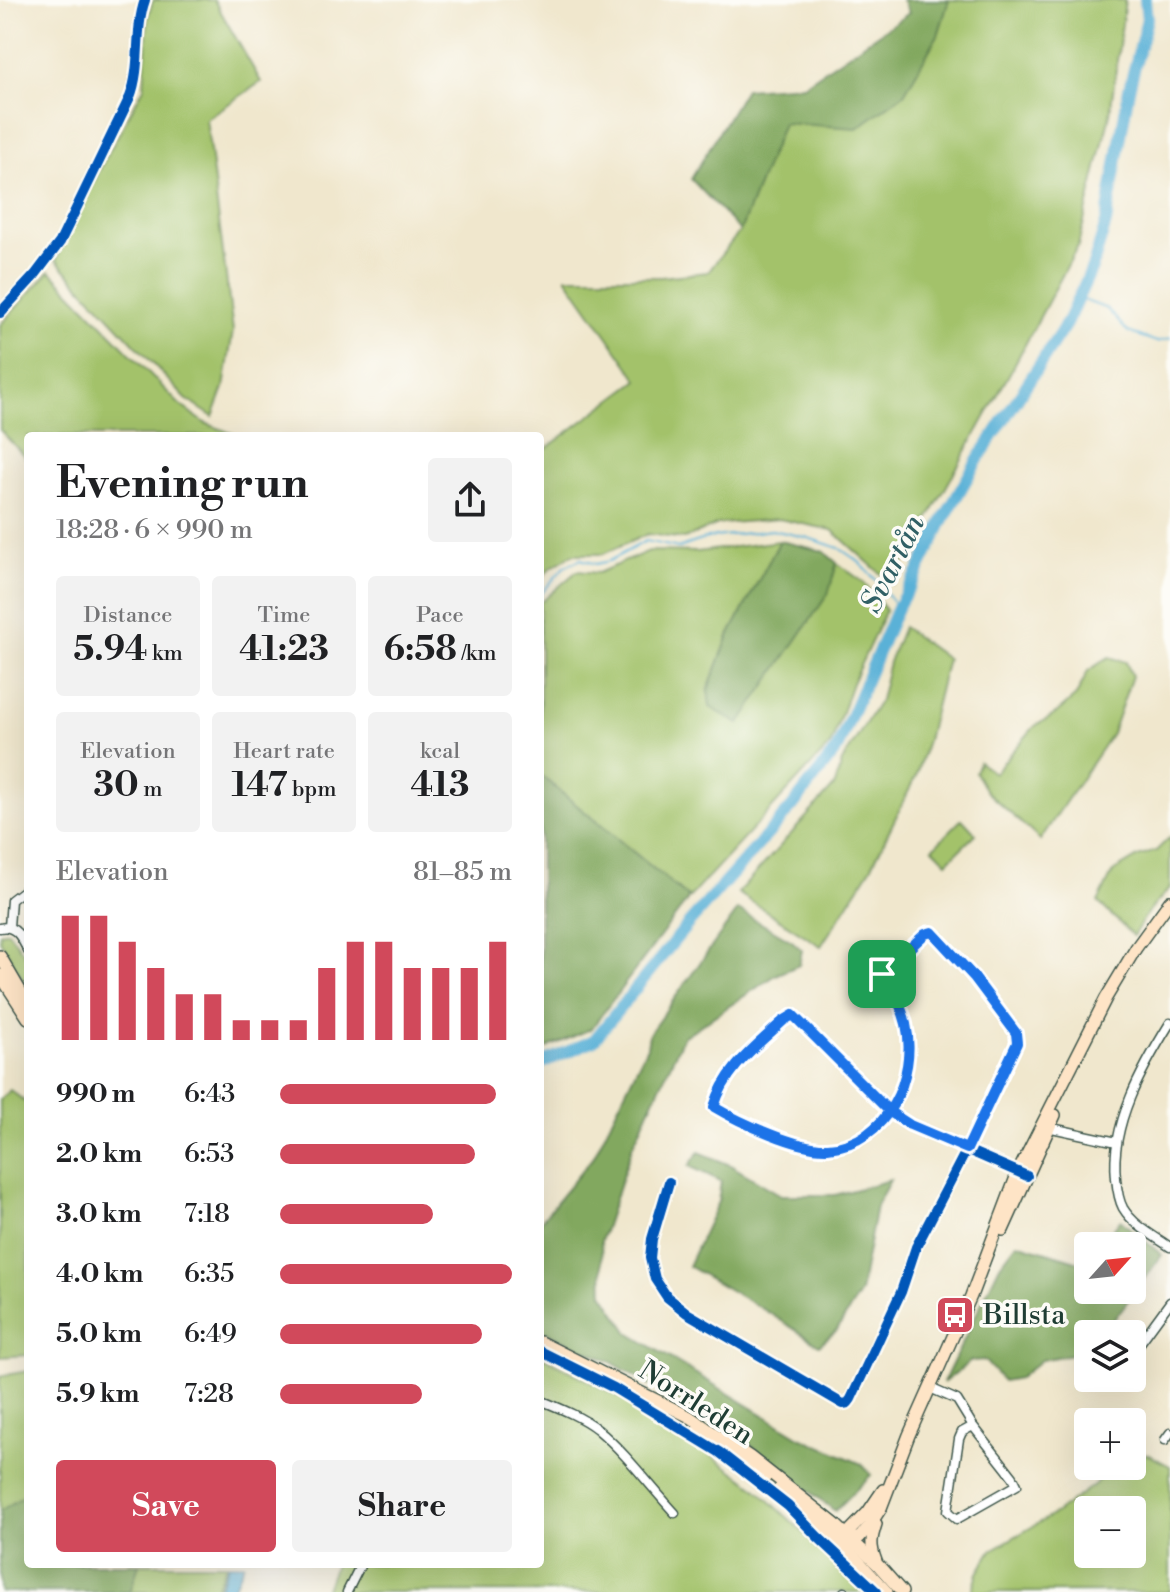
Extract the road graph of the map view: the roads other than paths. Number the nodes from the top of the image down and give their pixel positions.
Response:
1 (145, 0) edge
2 (0, 313) edge
3 (24, 890) edge
4 (1170, 901) edge
5 (4, 928) edge
6 (24, 944) edge
7 (0, 956) edge
8 (0, 975) edge
9 (24, 997) edge
10 (24, 1012) edge
11 (1170, 1023) edge
12 (890, 1112) junction
13 (1045, 1126) junction
14 (1117, 1142) junction
15 (967, 1149) junction
16 (1023, 1174) junction
17 (669, 1182) dead end
18 (1170, 1247) edge
19 (1170, 1302) edge
20 (1146, 1335) edge
21 (544, 1344) edge
22 (930, 1388) junction
23 (544, 1402) edge
24 (973, 1426) junction
25 (891, 1479) junction
26 (881, 1508) junction
27 (675, 1513) dead end
28 (845, 1536) junction
29 (879, 1566) junction
30 (359, 1568) edge
31 (347, 1592) edge
32 (887, 1592) edge
33 (902, 1592) edge

1 - 2 street
3 - 5 street
4 - 13 main road
5 - 6 street
7 - 9 main road
8 - 10 main road
11 - 14 street
12 - 12 street
12 - 15 street
12 - 15 street
13 - 14 street
13 - 16 main road
14 - 18 street
15 - 16 street
15 - 17 street
16 - 22 main road
19 - 20 street
21 - 28 main road, Norrleden
22 - 24 street
22 - 25 main road
23 - 27 street
24 - 24 street
25 - 26 main road
25 - 28 main road
26 - 28 main road
26 - 29 main road
28 - 29 main road, Norrleden
28 - 32 main road, Norrleden
29 - 33 main road, Norrleden
30 - 31 street

